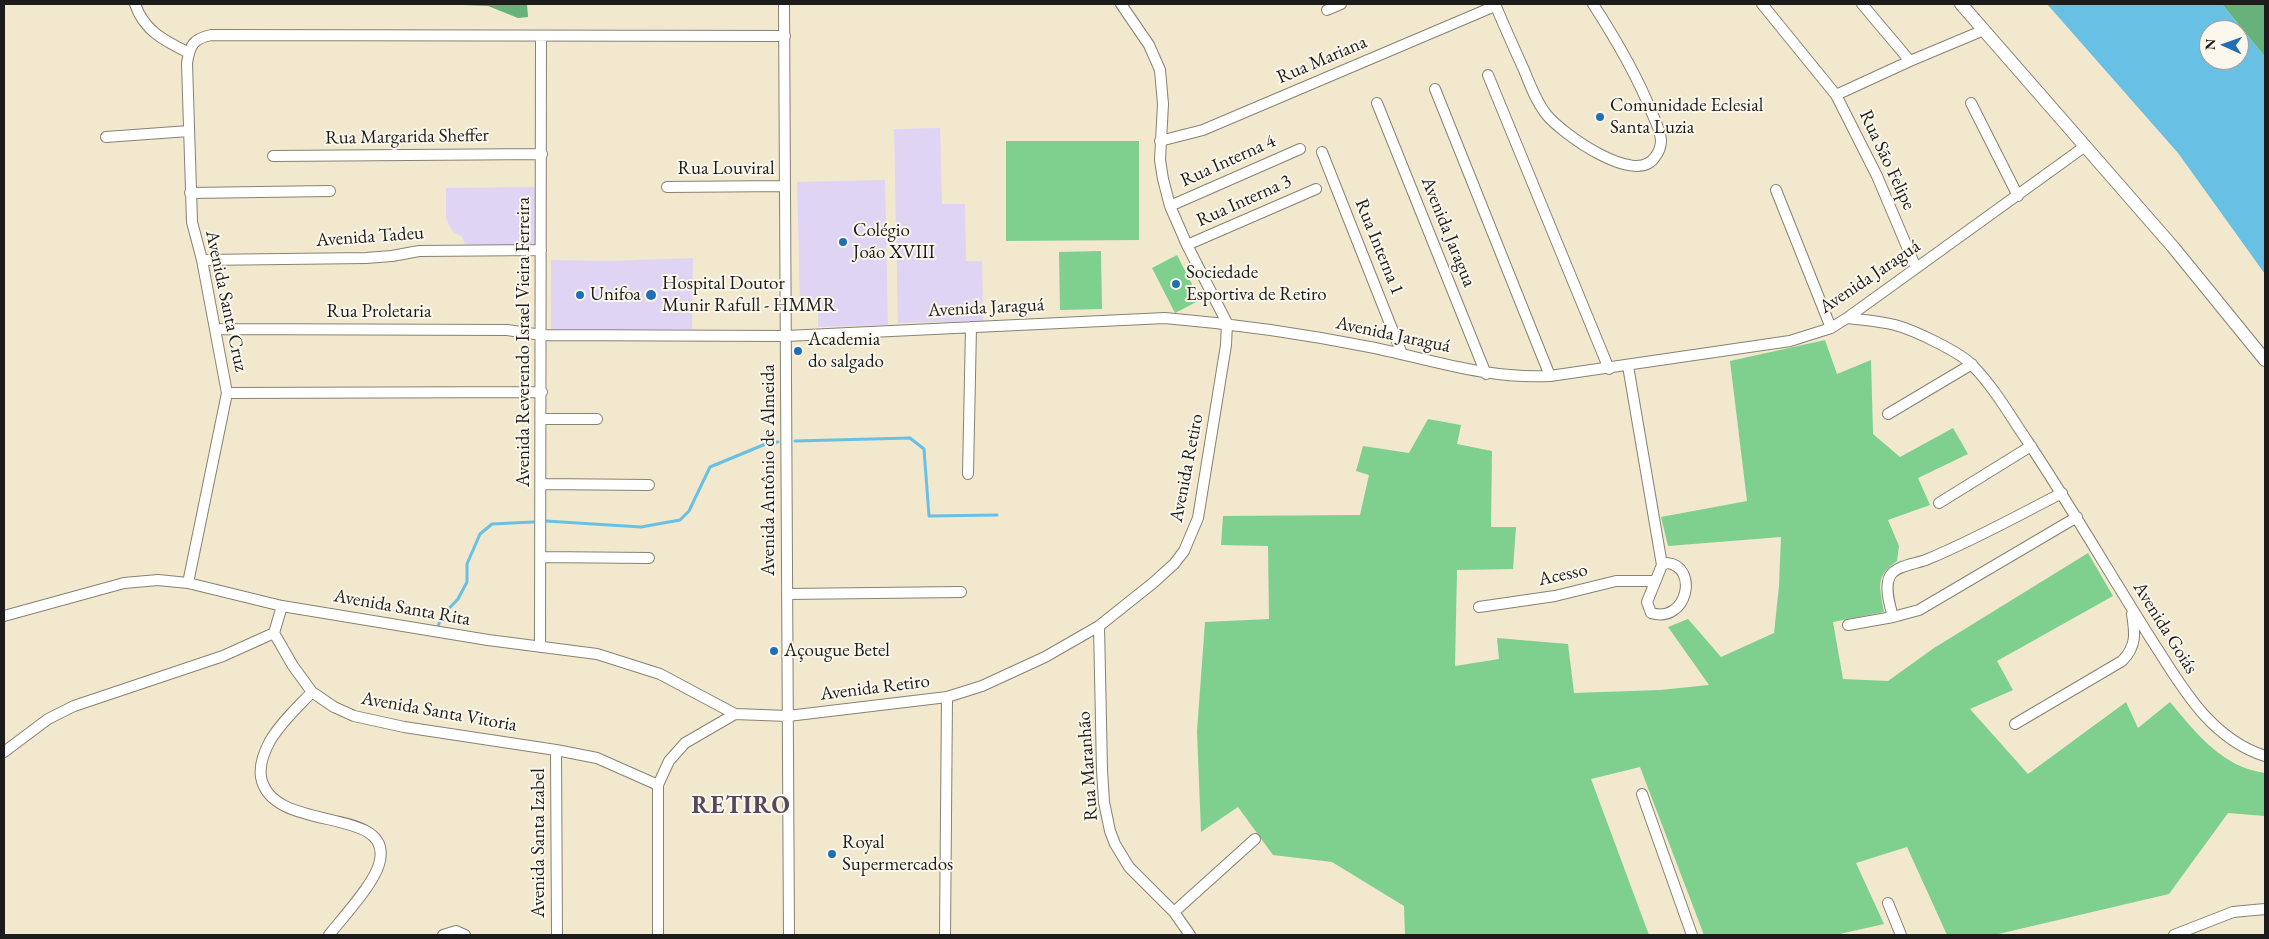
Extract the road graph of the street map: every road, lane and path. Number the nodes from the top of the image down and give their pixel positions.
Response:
1 (135, 4) edge
2 (784, 4) edge
3 (1121, 4) edge
4 (1341, 4) edge
5 (1593, 4) edge
6 (1762, 4) edge
7 (1862, 4) edge
8 (1961, 4) edge
9 (1495, 5) edge
10 (1327, 10) dead end
11 (1984, 30) junction
12 (541, 36) junction
13 (785, 36) junction
14 (189, 53) junction
15 (1910, 61) junction
16 (1488, 74) dead end
17 (1434, 89) dead end
18 (1836, 95) junction
19 (1377, 103) dead end
20 (1971, 103) dead end
21 (189, 131) junction
22 (106, 137) dead end
23 (1160, 141) junction
24 (2084, 147) junction
25 (1300, 149) dead end
26 (1322, 152) dead end
27 (542, 154) junction
28 (273, 156) dead end
29 (784, 186) junction
30 (667, 187) dead end
31 (1316, 188) dead end
32 (1776, 190) dead end
33 (330, 191) dead end
34 (190, 193) junction
35 (2018, 196) junction
36 (1170, 206) junction
37 (1187, 245) junction
38 (542, 250) junction
39 (202, 260) junction
40 (1916, 268) junction
41 (1847, 318) junction
42 (1227, 323) junction
43 (970, 327) junction
44 (1831, 328) junction
45 (215, 329) junction
46 (542, 335) junction
47 (786, 336) junction
48 (1402, 354) junction
49 (2265, 360) edge
50 (1972, 364) junction
51 (1628, 366) junction
52 (1608, 369) junction
53 (1486, 374) junction
54 (1550, 376) junction
55 (227, 392) junction
56 (542, 392) junction
57 (1888, 414) dead end
58 (597, 418) dead end
59 (542, 419) junction
60 (2031, 446) junction
61 (968, 474) dead end
62 (542, 484) junction
63 (649, 485) dead end
64 (2062, 493) junction
65 (1939, 503) dead end
66 (2077, 517) junction
67 (541, 557) junction
68 (650, 558) dead end
69 (1662, 565) junction
70 (1654, 581) junction
71 (188, 583) junction
72 (961, 592) dead end
73 (787, 594) junction
74 (282, 606) junction
75 (1479, 607) dead end
76 (2132, 610) junction
77 (4, 616) edge
78 (1892, 618) junction
79 (1848, 624) dead end
80 (1099, 626) junction
81 (274, 634) junction
82 (540, 647) junction
83 (312, 692) junction
84 (946, 697) junction
85 (736, 714) junction
86 (788, 716) junction
87 (2015, 724) dead end
88 (556, 750) junction
89 (4, 752) edge
90 (2265, 756) edge
91 (658, 785) junction
92 (1642, 794) dead end
93 (1255, 839) dead end
94 (1888, 903) dead end
95 (2265, 909) edge
96 (1174, 912) junction
97 (329, 935) edge
98 (443, 935) edge
99 (466, 935) edge
100 (557, 935) edge
101 (658, 935) edge
102 (789, 935) edge
103 (945, 935) edge
104 (1190, 935) edge
105 (1692, 935) edge
106 (1902, 935) edge
107 (2174, 935) edge

1 - 14 street
2 - 13 street, Avenida Antônio de Almeida
3 - 23 street
4 - 10 street
5 - 9 street
6 - 18 street, Rua São Felipe
7 - 15 street
8 - 11 main road
9 - 23 street, Rua Mariana
11 - 15 street
11 - 24 main road
12 - 13 street
12 - 14 street
12 - 27 street, Avenida Reverendo Israel Vieira Ferreira
13 - 29 street, Avenida Antônio de Almeida
14 - 21 street, Avenida Santa Cruz
15 - 18 street
16 - 52 street
17 - 54 street
18 - 40 street, Rua São Felipe
19 - 53 street, Avenida Jaragua
20 - 35 street
21 - 22 street
21 - 34 street, Avenida Santa Cruz
23 - 36 street
24 - 35 street, Avenida Jaraguá
24 - 49 main road
25 - 36 street, Rua Interna 4
26 - 48 street, Rua Interna 1
27 - 28 street, Rua Margarida Sheffer
27 - 38 street, Avenida Reverendo Israel Vieira Ferreira
29 - 30 street, Rua Louviral
29 - 47 street, Avenida Antônio de Almeida
31 - 37 street, Rua Interna 3
32 - 44 street
33 - 34 street
34 - 39 street, Avenida Santa Cruz
35 - 40 street, Avenida Jaraguá
36 - 37 street
37 - 42 street
38 - 39 street, Avenida Tadeu
38 - 46 street, Avenida Reverendo Israel Vieira Ferreira
39 - 45 street, Avenida Santa Cruz
40 - 41 street, Avenida Jaraguá
41 - 44 street, Avenida Jaraguá
41 - 50 street, Avenida Goiás
42 - 43 street, Avenida Jaraguá
42 - 48 street, Avenida Jaraguá
42 - 80 street, Avenida Retiro
43 - 47 street, Avenida Jaraguá
43 - 61 street
44 - 51 street, Avenida Jaraguá
45 - 46 street, Rua Proletaria
45 - 55 street, Avenida Santa Cruz
46 - 47 street, Avenida Jaraguá
46 - 56 street, Avenida Reverendo Israel Vieira Ferreira
47 - 73 street, Avenida Antônio de Almeida
48 - 53 street, Avenida Jaraguá
50 - 57 street
50 - 60 street, Avenida Goiás
51 - 52 street, Avenida Jaraguá
51 - 69 street
52 - 54 street, Avenida Jaraguá
53 - 54 street, Avenida Jaraguá
55 - 56 street
55 - 71 street, Avenida Santa Cruz
56 - 59 street, Avenida Reverendo Israel Vieira Ferreira
58 - 59 street
59 - 62 street, Avenida Reverendo Israel Vieira Ferreira
60 - 64 street, Avenida Goiás
60 - 65 street
62 - 63 street
62 - 67 street, Avenida Reverendo Israel Vieira Ferreira
64 - 66 street, Avenida Goiás
64 - 78 street
66 - 76 street, Avenida Goiás
66 - 78 street
67 - 68 street
67 - 82 street, Avenida Reverendo Israel Vieira Ferreira
69 - 70 street
69 - 70 street
70 - 75 street, Acesso
71 - 74 street, Avenida Santa Rita
71 - 77 street, Avenida Santa Rita
72 - 73 street
73 - 86 street, Avenida Antônio de Almeida
74 - 81 street
74 - 82 street, Avenida Santa Rita
76 - 87 street
76 - 90 street, Avenida Goiás
78 - 79 street
80 - 84 street, Avenida Retiro
80 - 96 street, Rua Maranhão
81 - 83 street, Avenida Santa Vitoria
81 - 89 street
82 - 85 street, Avenida Santa Rita
83 - 88 street, Avenida Santa Vitoria
83 - 97 street
84 - 86 street, Avenida Retiro
84 - 103 street
85 - 86 street, Avenida Santa Rita
85 - 91 street
86 - 102 street, Avenida Antônio de Almeida
88 - 91 street, Avenida Santa Vitoria
88 - 100 street, Avenida Santa Izabel
91 - 101 street
92 - 105 street
93 - 96 street
94 - 106 street
95 - 107 street
96 - 104 street, Rua Maranhão
98 - 99 street

